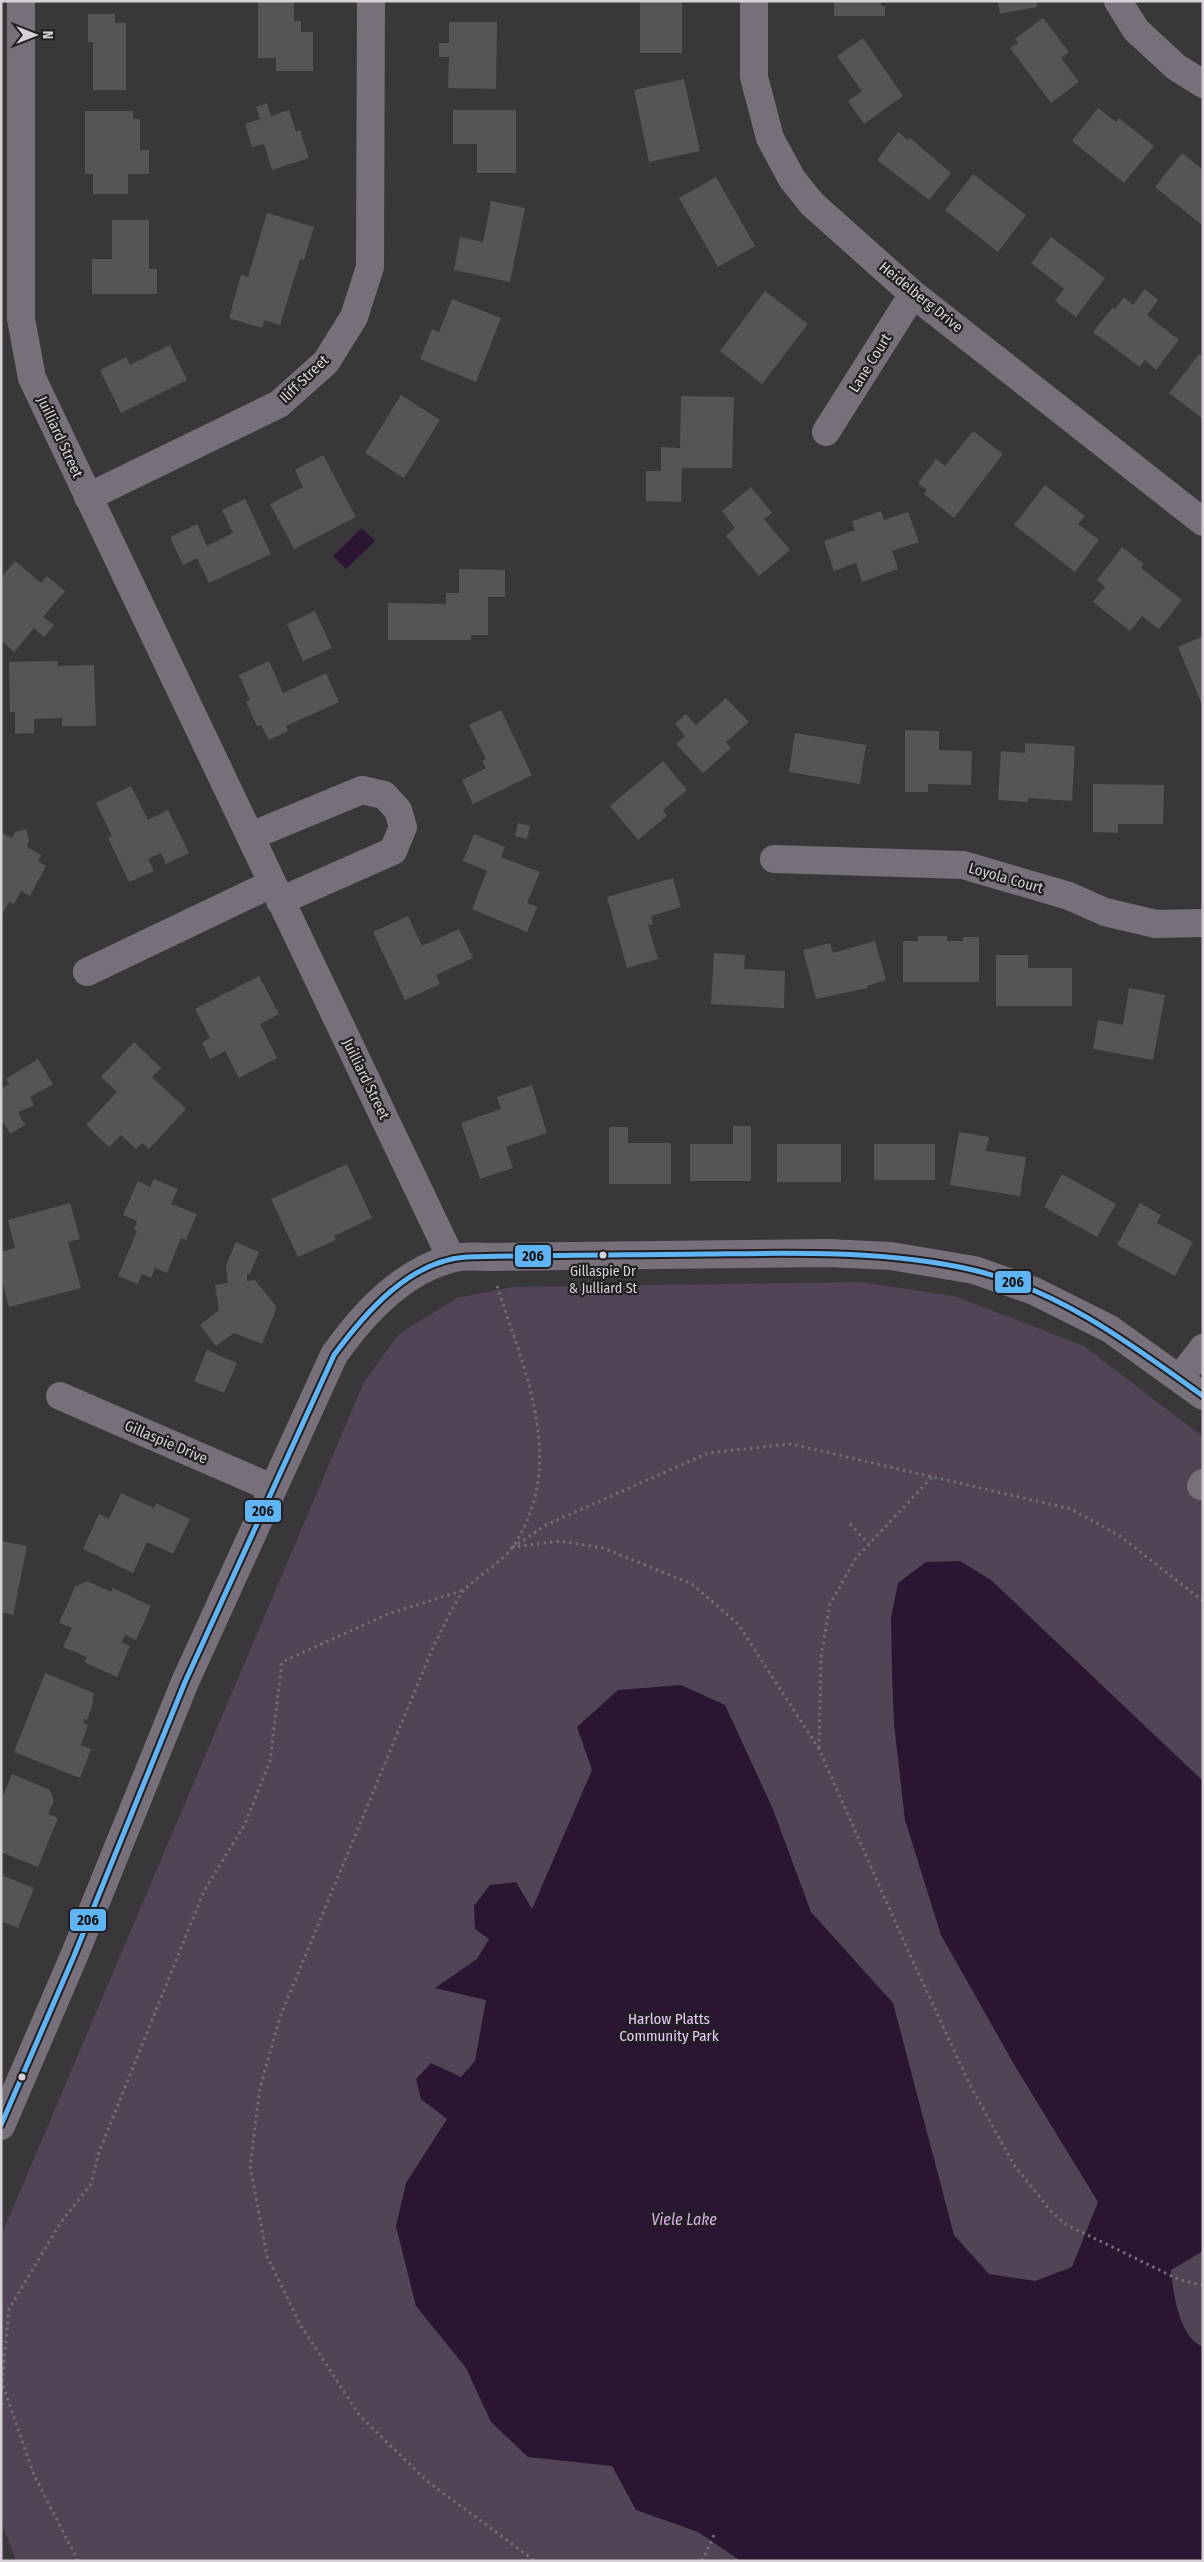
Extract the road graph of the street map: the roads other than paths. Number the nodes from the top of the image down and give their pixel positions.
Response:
1 (21, 1) edge
2 (371, 1) edge
3 (754, 1) edge
4 (1118, 1) edge
5 (1202, 81) edge
6 (913, 294) junction
7 (826, 432) dead end
8 (88, 497) junction
9 (1203, 522) edge
10 (251, 836) junction
11 (774, 858) dead end
12 (276, 892) junction
13 (1203, 923) edge
14 (87, 972) dead end
15 (452, 1258) junction
16 (1203, 1348) edge
17 (1180, 1378) junction
18 (60, 1396) dead end
19 (1203, 1396) edge
20 (272, 1488) junction
21 (1, 2126) edge

1 - 8 street, Juilliard Street
2 - 8 street, Iliff Street
3 - 6 street, Heidelberg Drive
4 - 5 street
6 - 7 street, Lane Court
6 - 9 street, Heidelberg Drive
8 - 10 street, Juilliard Street
10 - 12 street, Juilliard Street
10 - 12 street
11 - 13 street, Loyola Court
12 - 14 street
12 - 15 street, Juilliard Street
15 - 17 street
15 - 20 street
16 - 17 street
17 - 19 street
18 - 20 street, Gillaspie Drive
20 - 21 street

